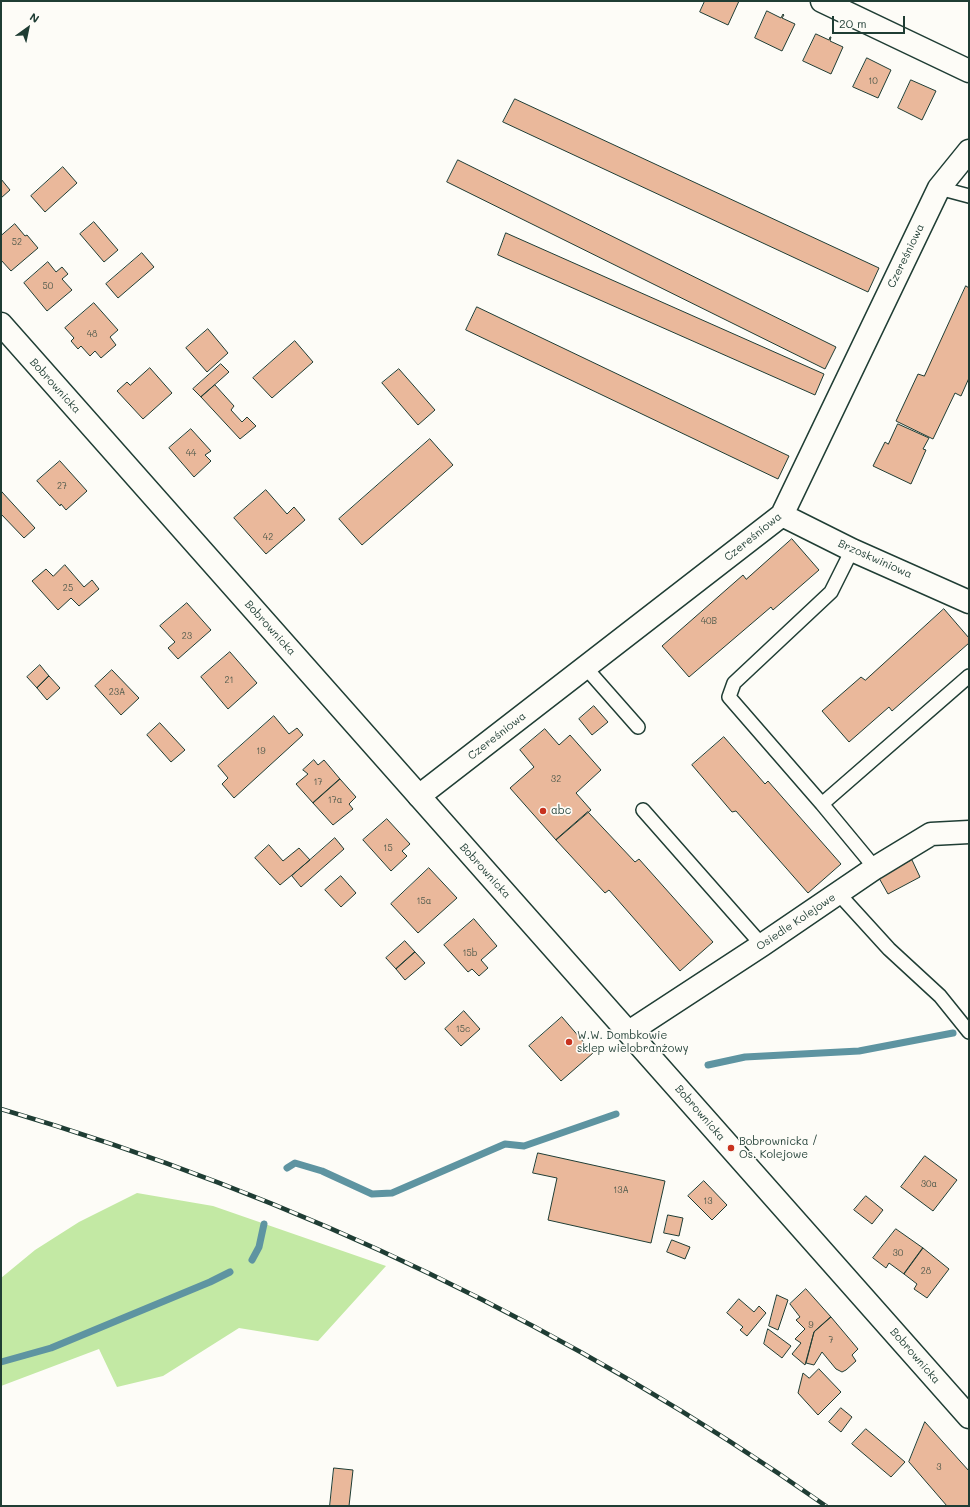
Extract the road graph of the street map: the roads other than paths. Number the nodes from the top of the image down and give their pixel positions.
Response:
1 (822, 1) edge
2 (969, 71) edge
3 (969, 151) edge
4 (939, 188) junction
5 (969, 196) edge
6 (1, 324) edge
7 (782, 515) junction
8 (852, 550) junction
9 (969, 602) edge
10 (586, 668) junction
11 (969, 676) edge
12 (638, 727) dead end
13 (419, 796) junction
14 (822, 804) junction
15 (643, 810) dead end
16 (969, 832) edge
17 (875, 868) junction
18 (838, 893) junction
19 (762, 945) junction
20 (629, 1032) junction
21 (969, 1032) edge
22 (969, 1417) edge

1 - 2 street
3 - 4 street, Czereśniowa
4 - 5 lane
4 - 7 street, Czereśniowa
6 - 13 street, Bobrownicka
7 - 8 street, Brzoskwiniowa
7 - 10 street, Czereśniowa
8 - 9 street, Brzoskwiniowa
8 - 14 lane
10 - 12 lane
10 - 13 street, Czereśniowa
11 - 14 lane
13 - 20 street, Bobrownicka
14 - 17 lane
15 - 19 lane
16 - 17 street, Osiedle Kolejowe
17 - 18 street, Osiedle Kolejowe
18 - 19 street, Osiedle Kolejowe
18 - 21 lane
19 - 20 street, Osiedle Kolejowe
20 - 22 street, Bobrownicka

